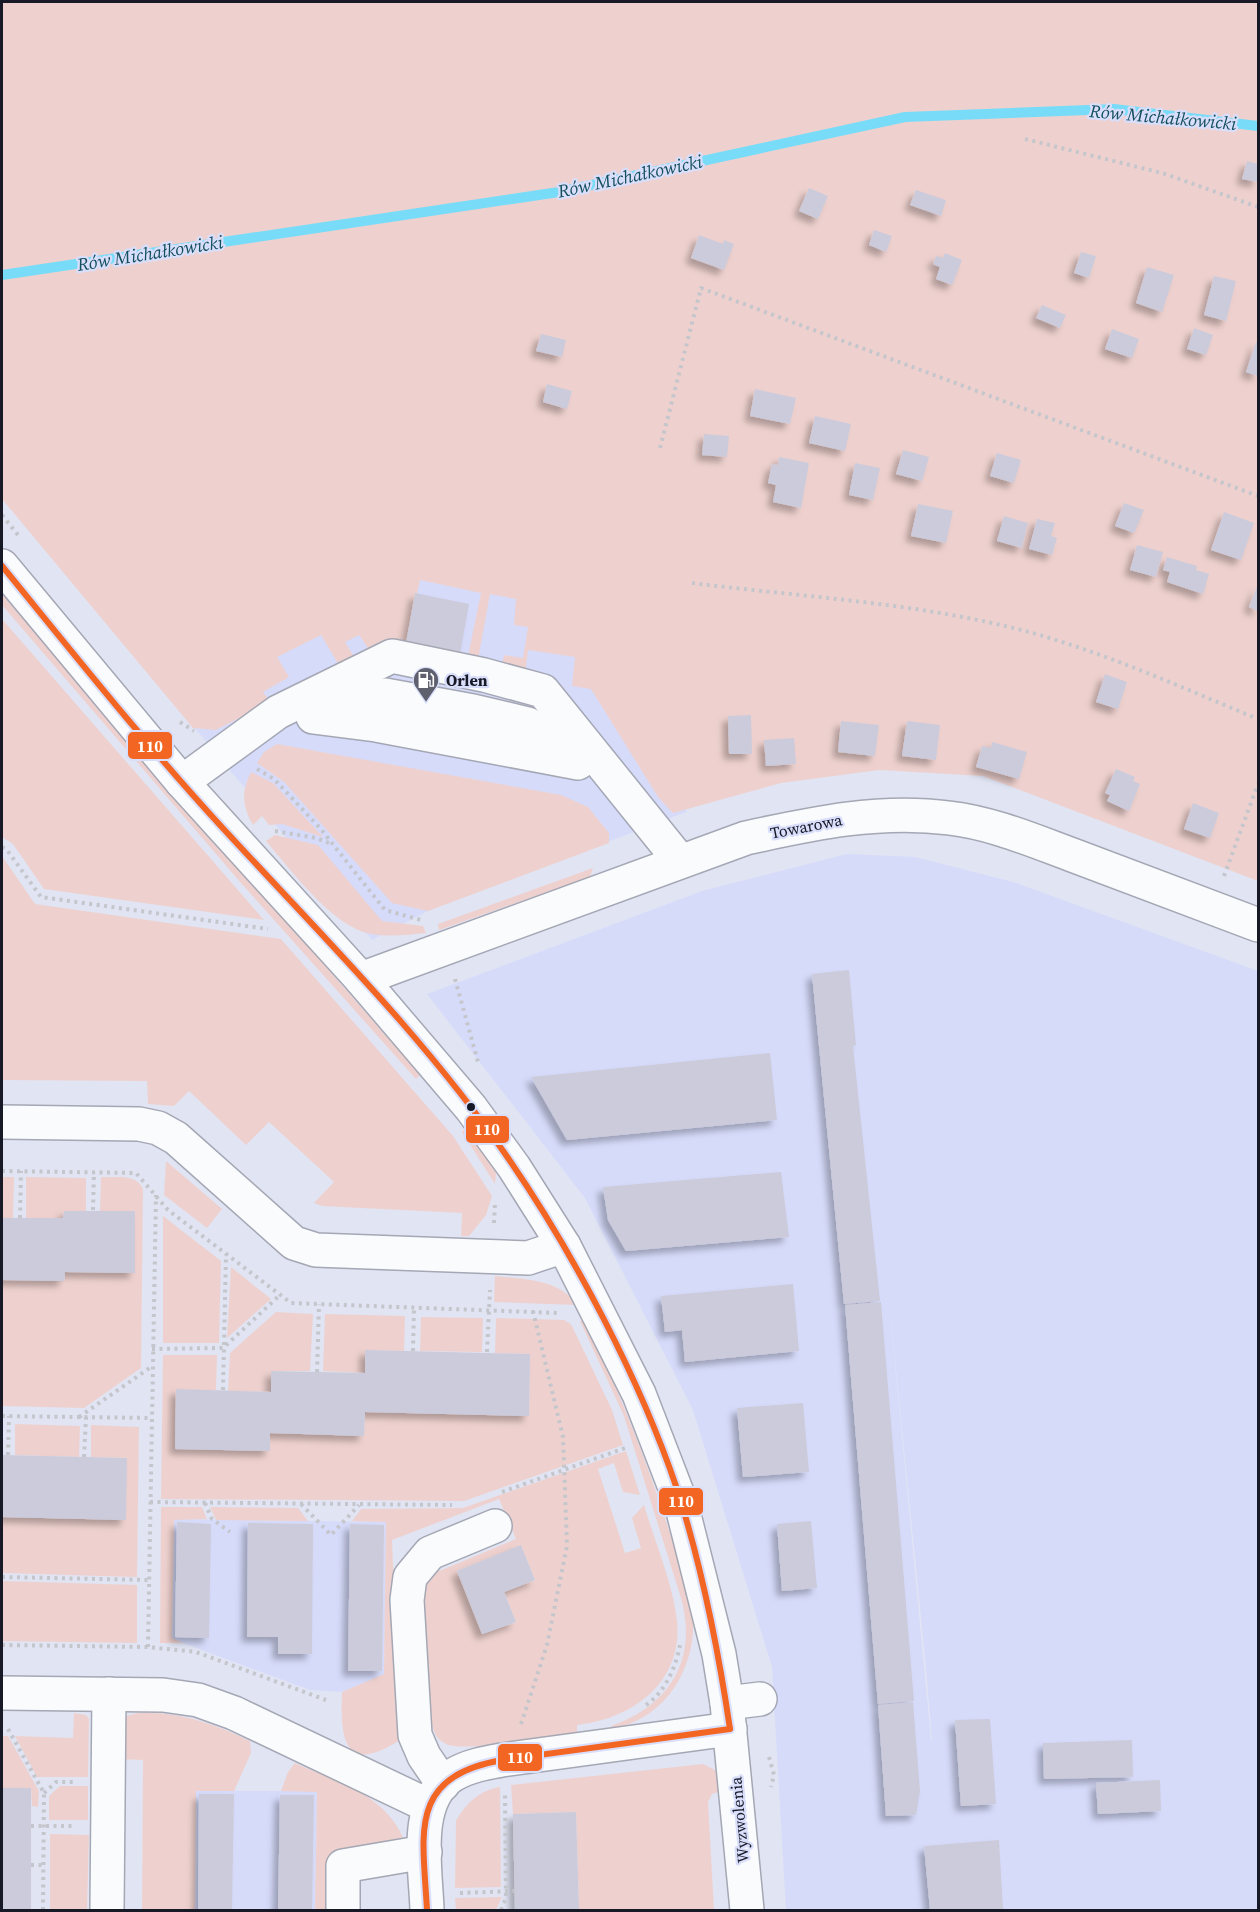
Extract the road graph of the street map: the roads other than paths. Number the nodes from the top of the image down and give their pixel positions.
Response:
1 (2, 566) edge
2 (182, 782) junction
3 (680, 861) junction
4 (1258, 925) edge
5 (361, 979) junction
6 (2, 1122) edge
7 (564, 1245) junction
8 (495, 1526) dead end
9 (2, 1693) edge
10 (109, 1694) junction
11 (760, 1699) dead end
12 (729, 1716) junction
13 (436, 1795) junction
14 (425, 1852) junction
15 (438, 1902) edge
16 (107, 1911) edge
17 (344, 1911) edge
18 (747, 1911) edge

1 - 2 street, Wyzwolenia
2 - 3 street
2 - 5 street, Wyzwolenia
3 - 4 street, Towarowa
3 - 5 street, Towarowa
5 - 7 street, Wyzwolenia
6 - 7 street
7 - 12 street, Wyzwolenia
8 - 13 street
9 - 10 street
10 - 13 street
10 - 16 street
11 - 12 street
12 - 13 street
12 - 18 street, Wyzwolenia
13 - 14 street
14 - 15 street
14 - 17 street

